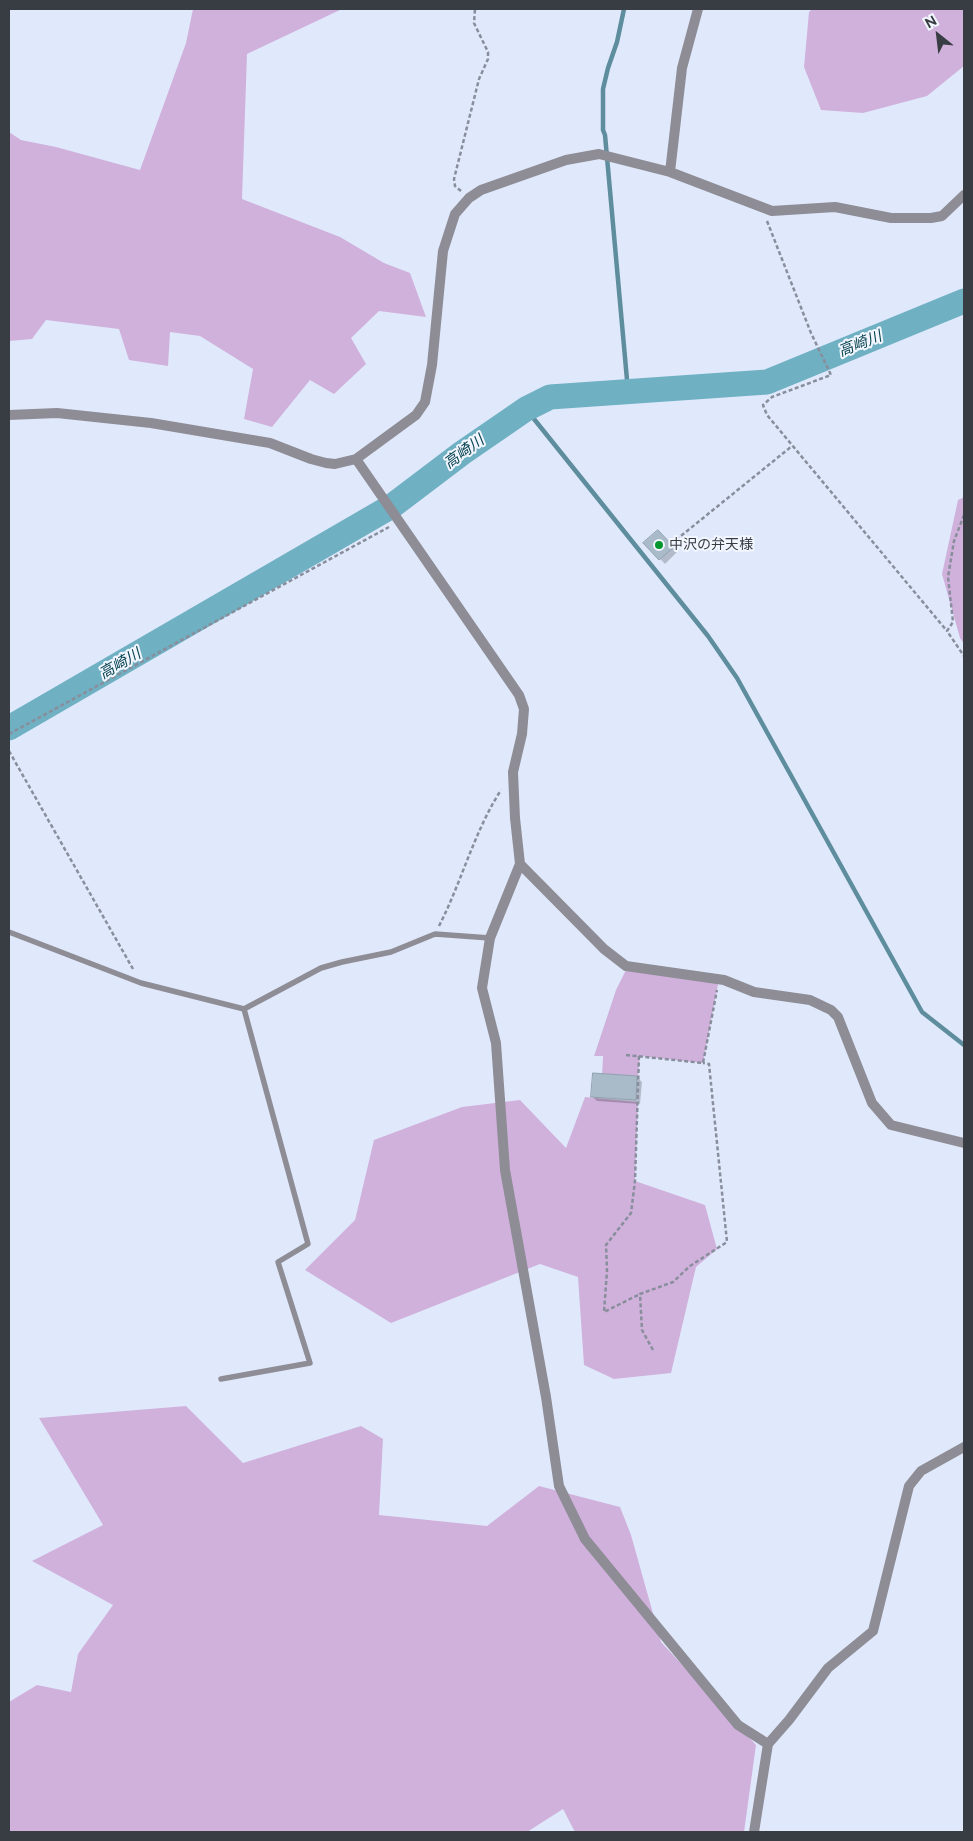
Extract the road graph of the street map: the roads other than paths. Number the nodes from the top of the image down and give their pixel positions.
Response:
1 (698, 9) edge
2 (670, 172) junction
3 (964, 195) edge
4 (9, 415) edge
5 (356, 460) junction
6 (520, 864) junction
7 (9, 932) edge
8 (490, 938) junction
9 (244, 1009) junction
10 (964, 1143) edge
11 (221, 1379) dead end
12 (964, 1447) edge
13 (768, 1744) junction
14 (754, 1832) edge

1 - 2 street
2 - 3 street
2 - 5 street
4 - 5 street
5 - 6 street
6 - 8 street
6 - 10 street
7 - 9 lane
8 - 9 lane
8 - 13 street
9 - 11 lane
12 - 13 street
13 - 14 street

